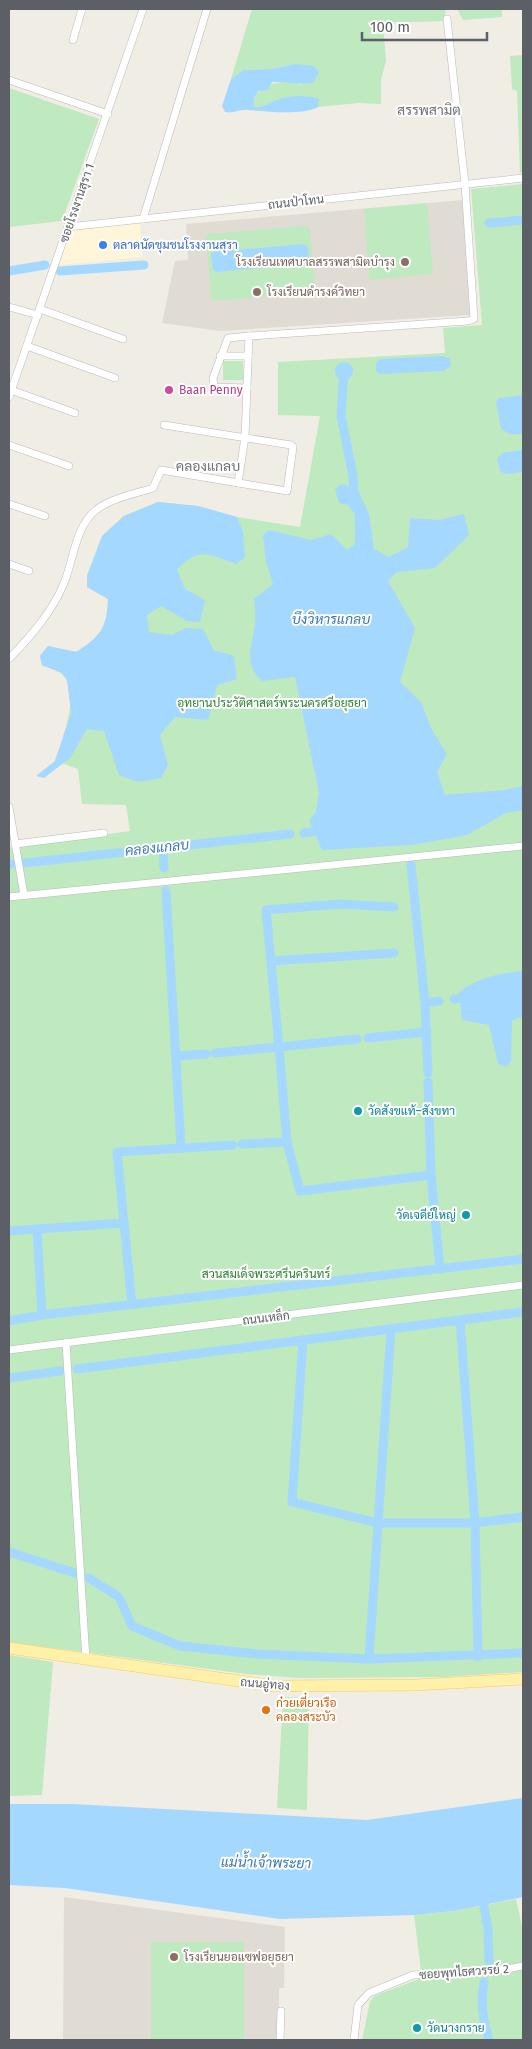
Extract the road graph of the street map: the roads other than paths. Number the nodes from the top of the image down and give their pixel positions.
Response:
1 (82, 9) edge
2 (143, 9) edge
3 (207, 9) edge
4 (447, 19) dead end
5 (73, 40) dead end
6 (9, 80) edge
7 (108, 114) junction
8 (523, 178) edge
9 (465, 184) junction
10 (143, 219) junction
11 (68, 227) junction
12 (9, 308) edge
13 (39, 312) junction
14 (249, 336) junction
15 (123, 339) dead end
16 (27, 346) junction
17 (220, 356) junction
18 (248, 356) junction
19 (115, 378) dead end
20 (247, 388) junction
21 (12, 390) junction
22 (9, 397) edge
23 (75, 413) dead end
24 (164, 425) dead end
25 (245, 438) junction
26 (9, 445) edge
27 (69, 466) dead end
28 (238, 483) junction
29 (9, 504) edge
30 (45, 516) dead end
31 (9, 564) edge
32 (28, 571) dead end
33 (9, 659) edge
34 (9, 808) edge
35 (104, 833) dead end
36 (15, 844) junction
37 (523, 846) edge
38 (24, 895) junction
39 (9, 896) edge
40 (523, 1285) edge
41 (66, 1343) junction
42 (9, 1350) edge
43 (9, 1648) edge
44 (86, 1660) junction
45 (523, 1680) edge
46 (523, 1966) edge
47 (281, 2011) dead end
48 (280, 2040) edge
49 (354, 2040) edge

1 - 5 street
2 - 7 street, ซอยโรงงานสุรา 1
3 - 10 street
4 - 9 street
6 - 7 street
7 - 11 street, ซอยโรงงานสุรา 1
8 - 9 street, ถนนป่าโทน
9 - 10 street, ถนนป่าโทน
9 - 14 street
10 - 11 street, ถนนป่าโทน
11 - 13 street, ซอยโรงงานสุรา 1
12 - 13 street
13 - 15 street
13 - 16 street, ซอยโรงงานสุรา 1
14 - 17 street
14 - 18 street
16 - 19 street
16 - 21 street, ซอยโรงงานสุรา 1
17 - 18 street
17 - 20 street
18 - 20 street
20 - 25 street
21 - 22 street, ซอยโรงงานสุรา 1
21 - 23 street
24 - 25 street
25 - 28 street
25 - 28 street
26 - 27 street
28 - 33 street
29 - 30 street
31 - 32 street
34 - 36 street
35 - 36 street
36 - 38 street
37 - 38 street
38 - 39 street
40 - 41 street, ถนนเหล็ก
41 - 42 street, ถนนเหล็ก
41 - 44 street
43 - 44 main road, ถนนอู่ทอง
44 - 45 main road, ถนนอู่ทอง
46 - 49 street, ซอยพุทไธศวรรย์ 2
47 - 48 street

